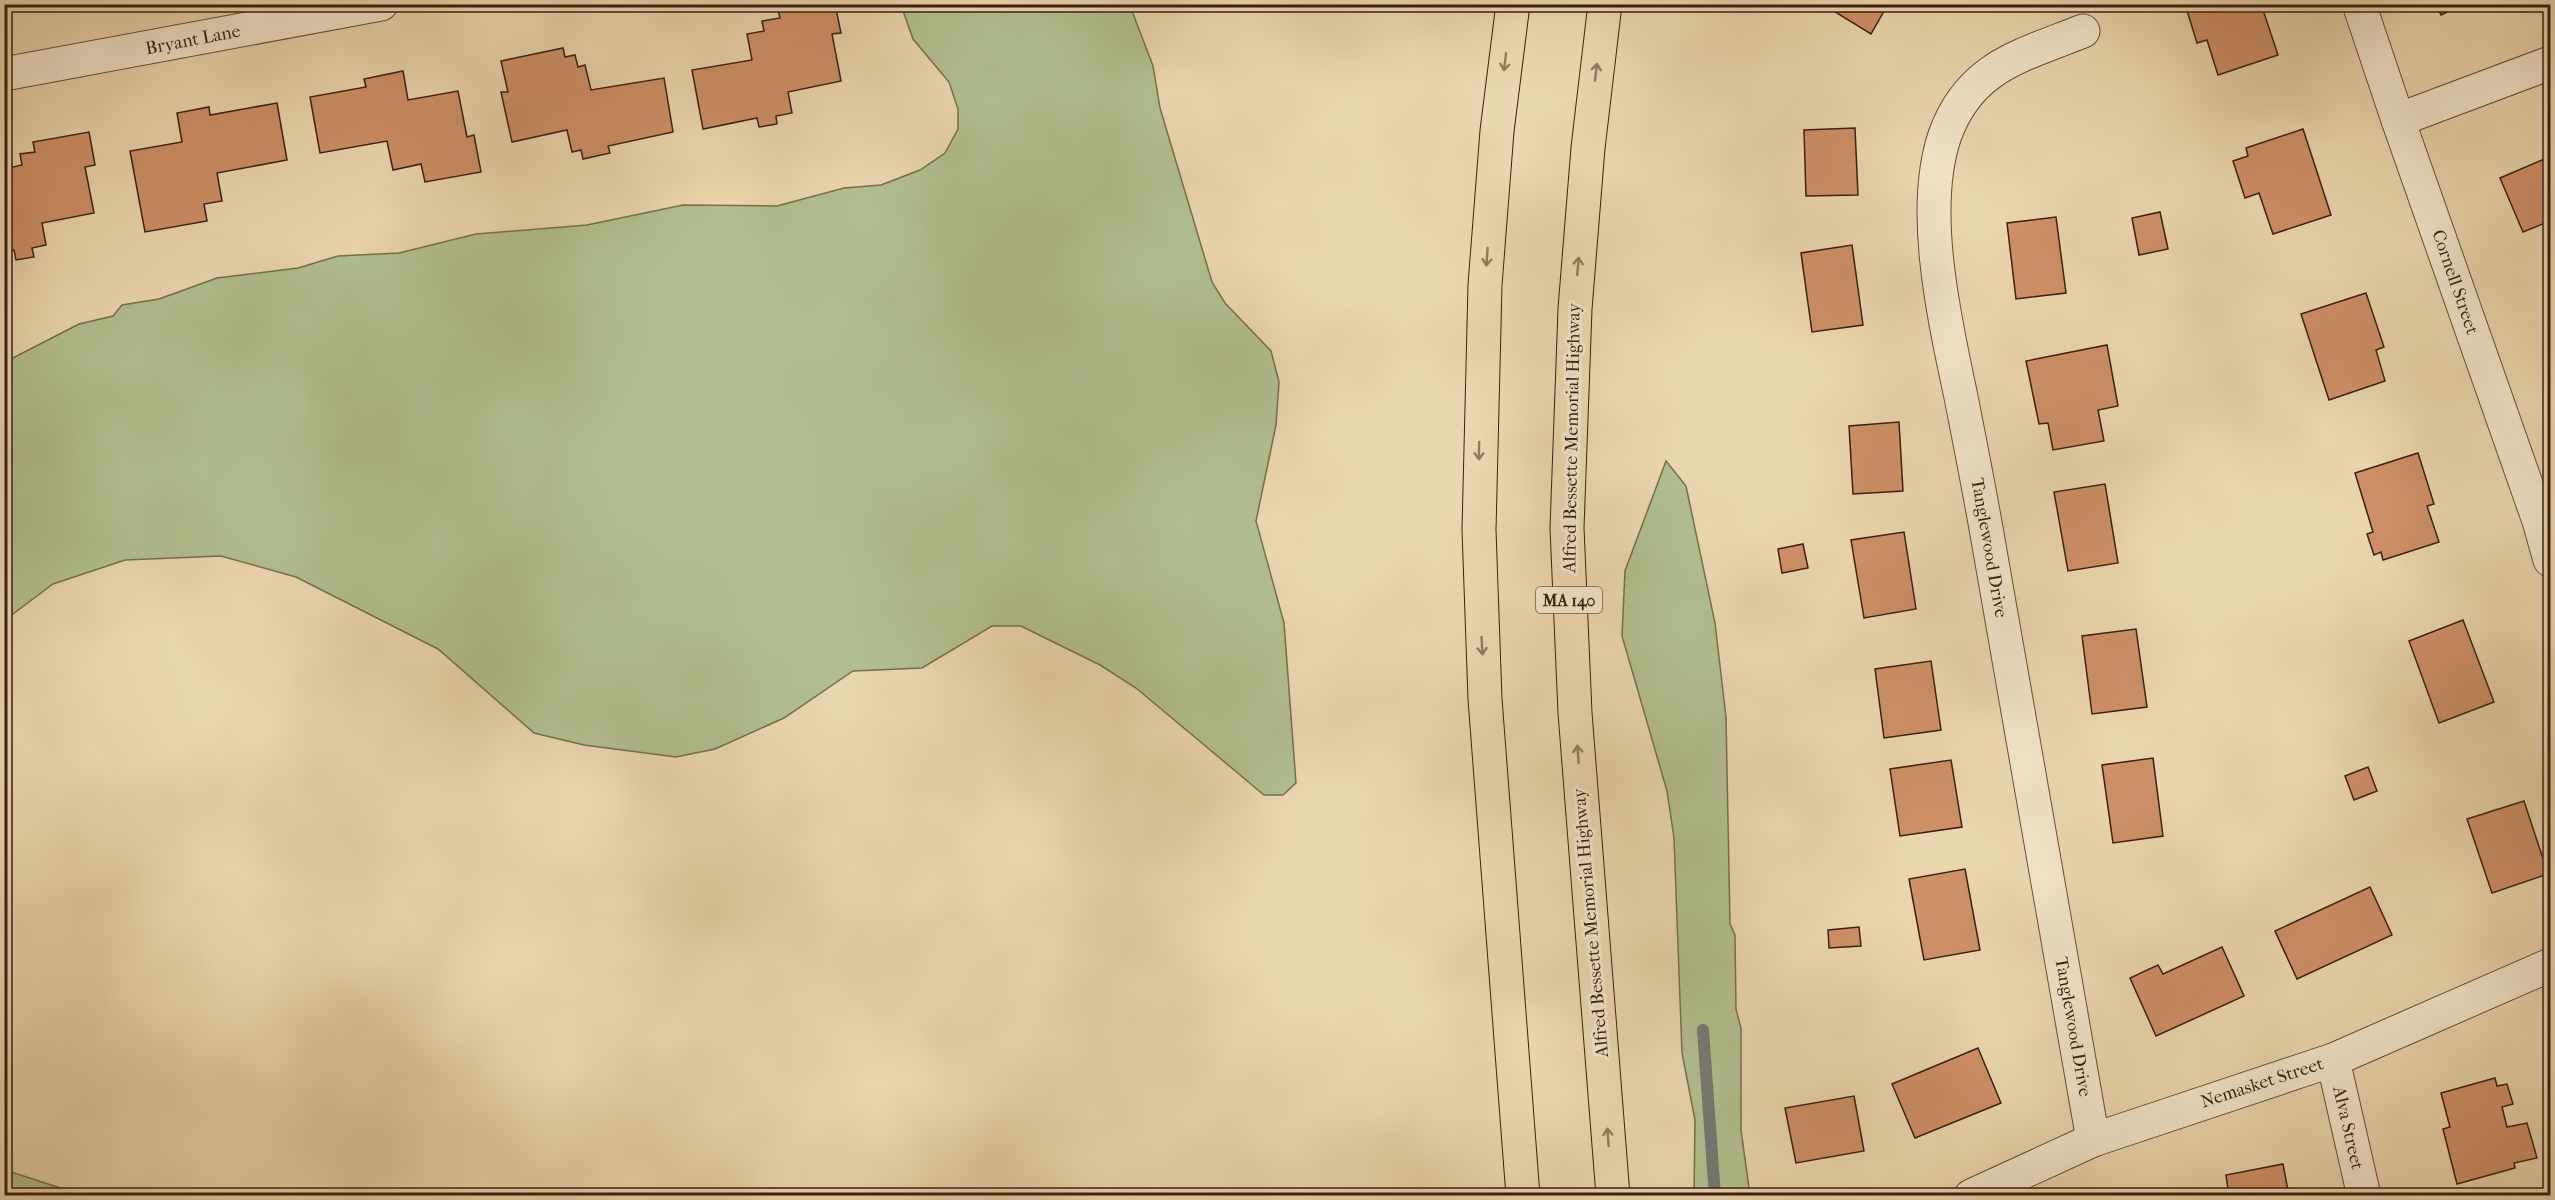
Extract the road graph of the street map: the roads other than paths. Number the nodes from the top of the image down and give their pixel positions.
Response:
1 (381, 4) edge
2 (1513, 4) edge
3 (1605, 4) edge
4 (2359, 4) edge
5 (2083, 31) dead end
6 (2550, 63) edge
7 (4, 74) edge
8 (2398, 120) junction
9 (2545, 519) edge
10 (2550, 560) edge
11 (2550, 965) edge
12 (2333, 1060) junction
13 (2093, 1140) junction
14 (1523, 1196) edge
15 (1613, 1196) edge
16 (1971, 1196) edge
17 (2364, 1196) edge

1 - 7 street, Bryant Lane
2 -> 14 highway
15 -> 3 highway, Alfred Bessette Memorial Highway / MA 140
4 - 8 street, Cornell Street
5 - 13 street, Tanglewood Drive
6 - 8 street
8 - 9 street, Cornell Street
9 - 10 street, Cornell Street
11 - 12 street, Nemasket Street
12 - 13 street, Nemasket Street
12 - 17 street, Alva Street
13 - 16 street, Nemasket Street

